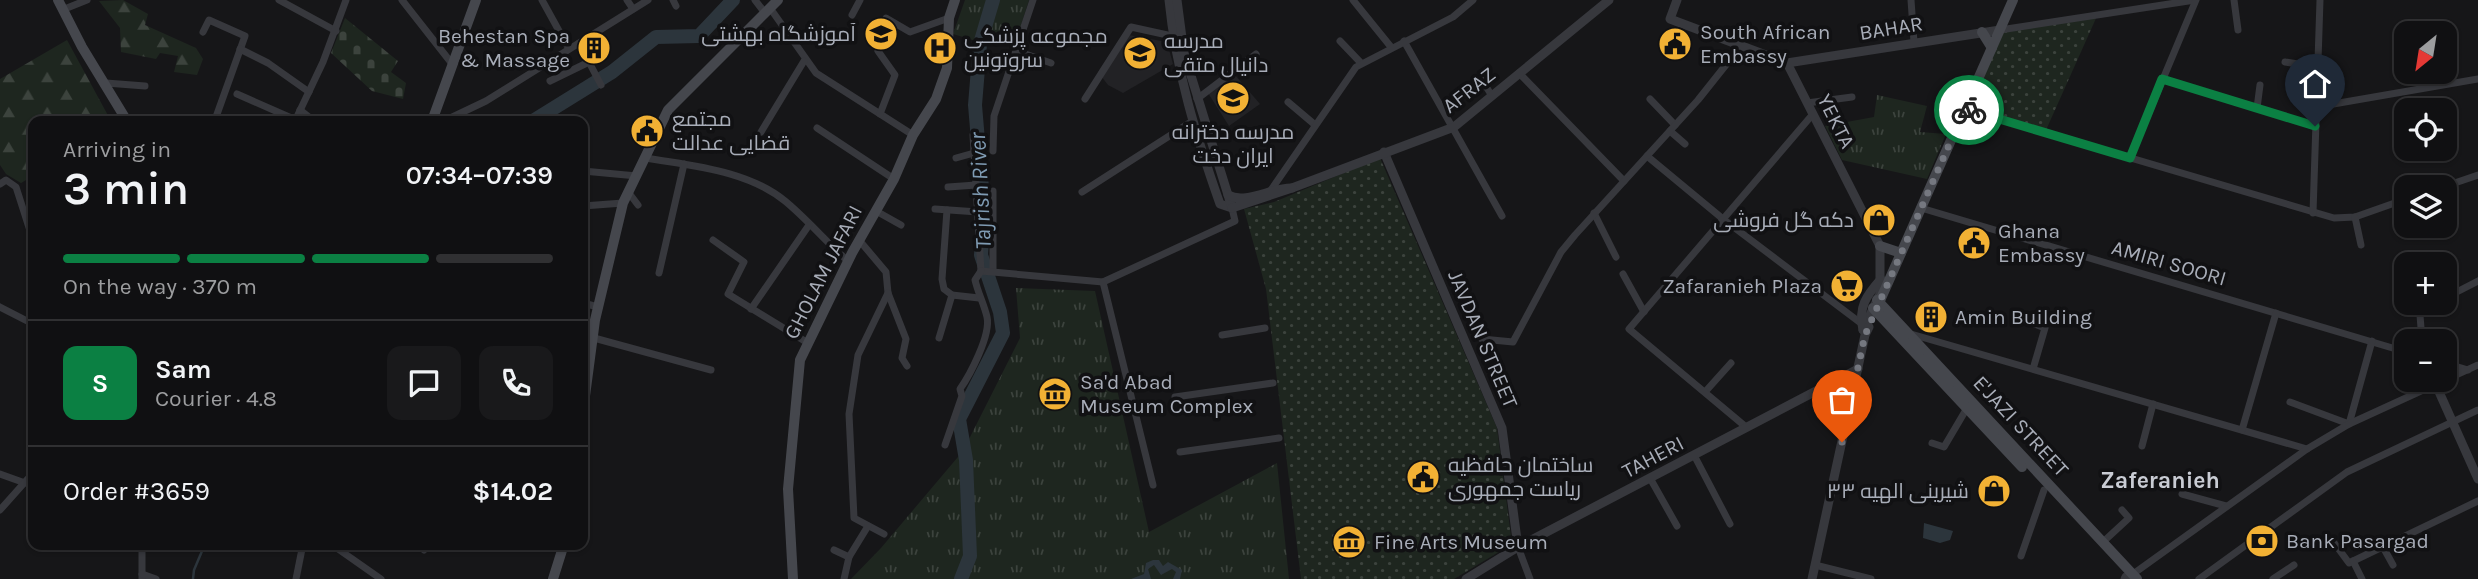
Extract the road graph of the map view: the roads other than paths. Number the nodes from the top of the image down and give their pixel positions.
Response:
1 (88, 0) edge
2 (279, 0) edge
3 (346, 0) edge
4 (402, 0) edge
5 (476, 0) edge
6 (542, 0) edge
7 (627, 0) edge
8 (648, 0) edge
9 (755, 0) edge
10 (860, 0) edge
11 (955, 0) edge
12 (1033, 0) edge
13 (1168, 0) edge
14 (1178, 0) edge
15 (1353, 0) edge
16 (1473, 0) edge
17 (1609, 0) edge
18 (1677, 0) edge
19 (1911, 0) edge
20 (2013, 0) edge
21 (2196, 0) edge
22 (2234, 0) edge
23 (2320, 0) edge
24 (296, 4) edge
25 (60, 5) edge
26 (771, 7) edge
27 (633, 9) junction
28 (852, 15) dead end
29 (949, 18) junction
30 (2000, 30) junction
31 (2238, 30) dead end
32 (336, 31) junction
33 (203, 32) dead end
34 (1982, 32) junction
35 (881, 34) dead end
36 (1172, 36) junction
37 (1340, 41) dead end
38 (1404, 41) junction
39 (579, 43) junction
40 (1914, 43) junction
41 (1741, 46) junction
42 (1391, 47) junction
43 (1992, 48) junction
44 (240, 49) junction
45 (569, 49) junction
46 (878, 51) dead end
47 (1017, 51) junction
48 (1256, 54) dead end
49 (804, 61) junction
50 (589, 62) junction
51 (1787, 62) junction
52 (2285, 62) dead end
53 (1051, 63) dead end
54 (1361, 63) junction
55 (453, 65) junction
56 (2317, 67) junction
57 (1519, 73) junction
58 (1480, 78) dead end
59 (2162, 79) junction
60 (2478, 79) edge
61 (550, 81) dead end
62 (106, 83) junction
63 (601, 85) dead end
64 (2260, 85) dead end
65 (145, 86) dead end
66 (309, 92) junction
67 (237, 94) dead end
68 (1492, 96) junction
69 (1852, 97) dead end
70 (1085, 99) dead end
71 (1197, 99) junction
72 (1650, 99) dead end
73 (1288, 102) dead end
74 (1807, 103) junction
75 (2316, 107) junction
76 (2257, 108) junction
77 (1965, 109) junction
78 (300, 110) junction
79 (880, 114) junction
80 (1813, 114) junction
81 (124, 116) edge
82 (216, 116) edge
83 (287, 116) edge
84 (298, 116) edge
85 (308, 116) edge
86 (434, 116) edge
87 (455, 116) edge
88 (1192, 122) junction
89 (1314, 124) junction
90 (2315, 126) junction
91 (1454, 127) junction
92 (817, 128) dead end
93 (1673, 128) junction
94 (761, 132) dead end
95 (913, 135) junction
96 (972, 135) dead end
97 (1685, 144) dead end
98 (993, 151) dead end
99 (1384, 152) junction
100 (974, 153) junction
101 (1647, 156) junction
102 (646, 158) junction
103 (956, 158) dead end
104 (2130, 158) junction
105 (684, 164) junction
106 (588, 171) edge
107 (2478, 175) edge
108 (637, 176) junction
109 (894, 179) junction
110 (1624, 181) junction
111 (3, 182) edge
112 (2457, 182) edge
113 (976, 184) junction
114 (948, 187) dead end
115 (1292, 188) junction
116 (1271, 190) junction
117 (993, 191) dead end
118 (1082, 192) dead end
119 (1228, 195) junction
120 (626, 198) junction
121 (2394, 204) edge
122 (588, 205) edge
123 (638, 205) dead end
124 (1232, 208) junction
125 (1921, 208) junction
126 (935, 209) dead end
127 (947, 210) junction
128 (876, 211) junction
129 (28, 212) edge
130 (978, 212) junction
131 (1594, 213) junction
132 (2313, 213) junction
133 (1502, 216) dead end
134 (2355, 217) junction
135 (1723, 219) junction
136 (809, 225) junction
137 (901, 225) dead end
138 (713, 240) dead end
139 (859, 240) junction
140 (2361, 245) dead end
141 (1880, 246) junction
142 (1901, 253) junction
143 (1616, 257) dead end
144 (848, 261) junction
145 (993, 270) junction
146 (981, 271) junction
147 (659, 273) dead end
148 (1623, 274) dead end
149 (1881, 279) junction
150 (2478, 281) edge
151 (1103, 282) junction
152 (2457, 292) edge
153 (888, 293) junction
154 (952, 295) junction
155 (979, 298) junction
156 (588, 304) edge
157 (1876, 306) junction
158 (0, 307) edge
159 (598, 307) junction
160 (751, 309) junction
161 (1644, 312) junction
162 (2276, 313) junction
163 (28, 321) edge
164 (2032, 323) dead end
165 (1265, 328) dead end
166 (1863, 330) junction
167 (1907, 332) junction
168 (1222, 334) dead end
169 (594, 338) junction
170 (939, 338) dead end
171 (1482, 339) dead end
172 (2372, 341) junction
173 (808, 343) junction
174 (2394, 348) edge
175 (1731, 363) dead end
176 (2478, 365) edge
177 (906, 366) dead end
178 (2457, 367) edge
179 (1857, 369) junction
180 (2033, 369) junction
181 (711, 370) dead end
182 (2468, 370) junction
183 (2457, 375) edge
184 (588, 378) edge
185 (1273, 383) dead end
186 (1705, 392) junction
187 (2420, 392) edge
188 (2439, 392) edge
189 (1175, 397) dead end
190 (2290, 402) dead end
191 (2153, 404) junction
192 (1967, 408) junction
193 (2478, 410) edge
194 (2453, 422) junction
195 (2349, 424) junction
196 (1746, 428) junction
197 (2242, 430) junction
198 (1279, 438) dead end
199 (1931, 443) dead end
200 (945, 445) dead end
201 (2142, 446) dead end
202 (2307, 449) junction
203 (1180, 452) dead end
204 (1694, 455) junction
205 (0, 474) edge
206 (1650, 478) junction
207 (28, 479) edge
208 (2478, 479) edge
209 (25, 483) junction
210 (1153, 485) dead end
211 (2044, 489) junction
212 (2182, 494) dead end
213 (2478, 501) edge
214 (2226, 506) junction
215 (0, 510) edge
216 (2122, 510) dead end
217 (1730, 524) dead end
218 (868, 526) junction
219 (1677, 526) dead end
220 (884, 534) dead end
221 (2332, 540) dead end
222 (2103, 542) junction
223 (1518, 547) junction
224 (2383, 547) junction
225 (142, 550) edge
226 (302, 550) edge
227 (340, 550) edge
228 (562, 550) edge
229 (834, 550) dead end
230 (2021, 556) dead end
231 (849, 557) junction
232 (2353, 561) junction
233 (1815, 565) junction
234 (2294, 565) dead end
235 (2393, 565) dead end
236 (142, 577) edge
237 (2130, 578) edge
238 (156, 579) edge
239 (296, 579) edge
240 (381, 579) edge
241 (554, 579) edge
242 (793, 579) edge
243 (844, 579) edge
244 (1466, 579) edge
245 (1530, 579) edge
246 (1812, 579) edge
247 (1871, 579) edge
248 (2199, 579) edge
249 (2273, 579) edge
250 (2362, 579) edge

1 - 25 street
2 - 24 street
3 - 32 street
4 - 55 street
5 - 55 main road
6 - 45 street
7 - 27 street
8 - 27 street
9 - 26 street
10 - 28 street
11 - 29 main road, GHOLAM JAFARI
12 - 47 street
13 - 36 street
14 - 71 street
15 - 42 street
16 - 38 street
17 - 57 street, AFRAZ
18 - 41 street
19 - 40 street
20 - 30 main road
21 - 30 street
21 - 59 street
22 - 31 street
23 - 56 street
24 - 32 street
25 - 62 main road
26 - 49 street
26 - 102 main road
27 - 39 street
29 - 35 street
29 - 95 main road, GHOLAM JAFARI
30 - 34 street, BAHAR
30 - 43 main road
32 - 66 street
33 - 44 street
34 - 40 street, BAHAR
34 - 43 main road
36 - 70 street
36 - 88 street
37 - 54 street
38 - 42 street
38 - 91 street
39 - 45 street
39 - 50 street
40 - 51 street, BAHAR
41 - 51 street
41 - 93 street
42 - 54 street
43 - 77 main road
44 - 66 street
44 - 82 street
45 - 87 street
46 - 79 street
47 - 53 street
47 - 98 street
48 - 71 street
49 - 79 street
49 - 94 street
50 - 61 street
50 - 63 street
51 - 74 street, YEKTA
52 - 56 street
54 - 89 street
55 - 86 main road
56 - 75 street
57 - 68 street, AFRAZ
57 - 110 street
58 - 68 street
59 - 76 street
59 - 104 street
60 - 75 street
62 - 65 street
62 - 81 main road
64 - 76 street
66 - 78 street
67 - 83 street
68 - 91 street, AFRAZ
69 - 74 street
71 - 119 street
72 - 93 street
73 - 89 street
74 - 80 street, YEKTA
75 - 90 street
76 - 90 street
77 - 104 street
77 - 125 main road
78 - 84 street
78 - 85 street
79 - 95 street
80 - 135 street
80 - 141 street, YEKTA
88 - 118 street
88 - 124 street
89 - 116 street
90 - 132 street
91 - 99 street, AFRAZ
91 - 133 street
92 - 109 street
93 - 97 street
93 - 101 street
95 - 109 main road, GHOLAM JAFARI
96 - 100 street
99 - 115 street, AFRAZ
99 - 223 street, JAVDAN STREET
100 - 103 street
100 - 113 street
101 - 110 street
101 - 135 street
102 - 105 street
102 - 108 main road
104 - 132 street
105 - 136 street
105 - 147 street
106 - 108 street
107 - 112 street
108 - 120 main road
109 - 128 main road, GHOLAM JAFARI
110 - 131 street
111 - 129 street
113 - 114 street
113 - 130 street
115 - 116 street
115 - 124 street
116 - 119 street
117 - 145 street
119 - 124 street
120 - 122 street
120 - 123 street
120 - 159 main road
121 - 134 street
124 - 151 street
125 - 142 main road
125 - 162 street, AMIRI SOORI
126 - 127 street
127 - 130 street
127 - 154 street
128 - 137 street
128 - 139 main road, GHOLAM JAFARI
130 - 146 street
131 - 143 street
131 - 171 street
132 - 134 street
134 - 140 street
135 - 161 street
135 - 166 street
136 - 144 street
136 - 160 street
138 - 160 street
139 - 144 main road, GHOLAM JAFARI
139 - 153 street
141 - 142 main road
141 - 149 street, YEKTA
142 - 157 main road
144 - 173 main road, GHOLAM JAFARI
145 - 146 street
145 - 151 street
146 - 155 street
148 - 161 street
149 - 157 street, YEKTA
149 - 166 street
150 - 152 street
151 - 210 street
153 - 177 street
153 - 218 street
154 - 155 street
154 - 170 street
155 - 200 street
156 - 159 street
157 - 166 street, YEKTA
157 - 167 main road, E'JAZI STREET
157 - 192 main road, E'JAZI STREET
158 - 163 street
159 - 169 main road
160 - 173 street
161 - 186 street
162 - 172 street, AMIRI SOORI
162 - 197 street
164 - 180 street
165 - 168 street
166 - 179 street
167 - 180 street
167 - 222 main road, E'JAZI STREET
169 - 181 street
169 - 184 main road
172 - 174 street, AMIRI SOORI
172 - 195 street
173 - 242 main road, GHOLAM JAFARI
175 - 186 street
176 - 182 street
178 - 182 street
179 - 196 street, TAHERI
179 - 233 street
180 - 191 street
182 - 183 street
185 - 189 street
186 - 196 street
187 - 195 street
188 - 194 street
190 - 195 street
191 - 197 street
191 - 201 street
192 - 199 street
192 - 211 main road, E'JAZI STREET
193 - 194 street
194 - 208 street
194 - 248 street
195 - 202 street
196 - 204 street, TAHERI
197 - 202 street
198 - 203 street
202 - 214 street
204 - 206 street, TAHERI
204 - 217 street
205 - 209 street
206 - 219 street
206 - 223 street, TAHERI
207 - 209 street
209 - 215 street
211 - 230 street
211 - 237 main road, E'JAZI STREET
212 - 214 street
213 - 224 street
214 - 237 street
216 - 222 street
218 - 220 street
218 - 231 street
221 - 232 street
222 - 237 main road, E'JAZI STREET
223 - 244 street, TAHERI
223 - 245 street
224 - 232 street
224 - 235 street
225 - 236 street
226 - 239 street
227 - 240 street
228 - 241 main road
229 - 231 street
231 - 243 street
232 - 250 street
233 - 246 street
233 - 247 street
234 - 249 street
236 - 238 street

